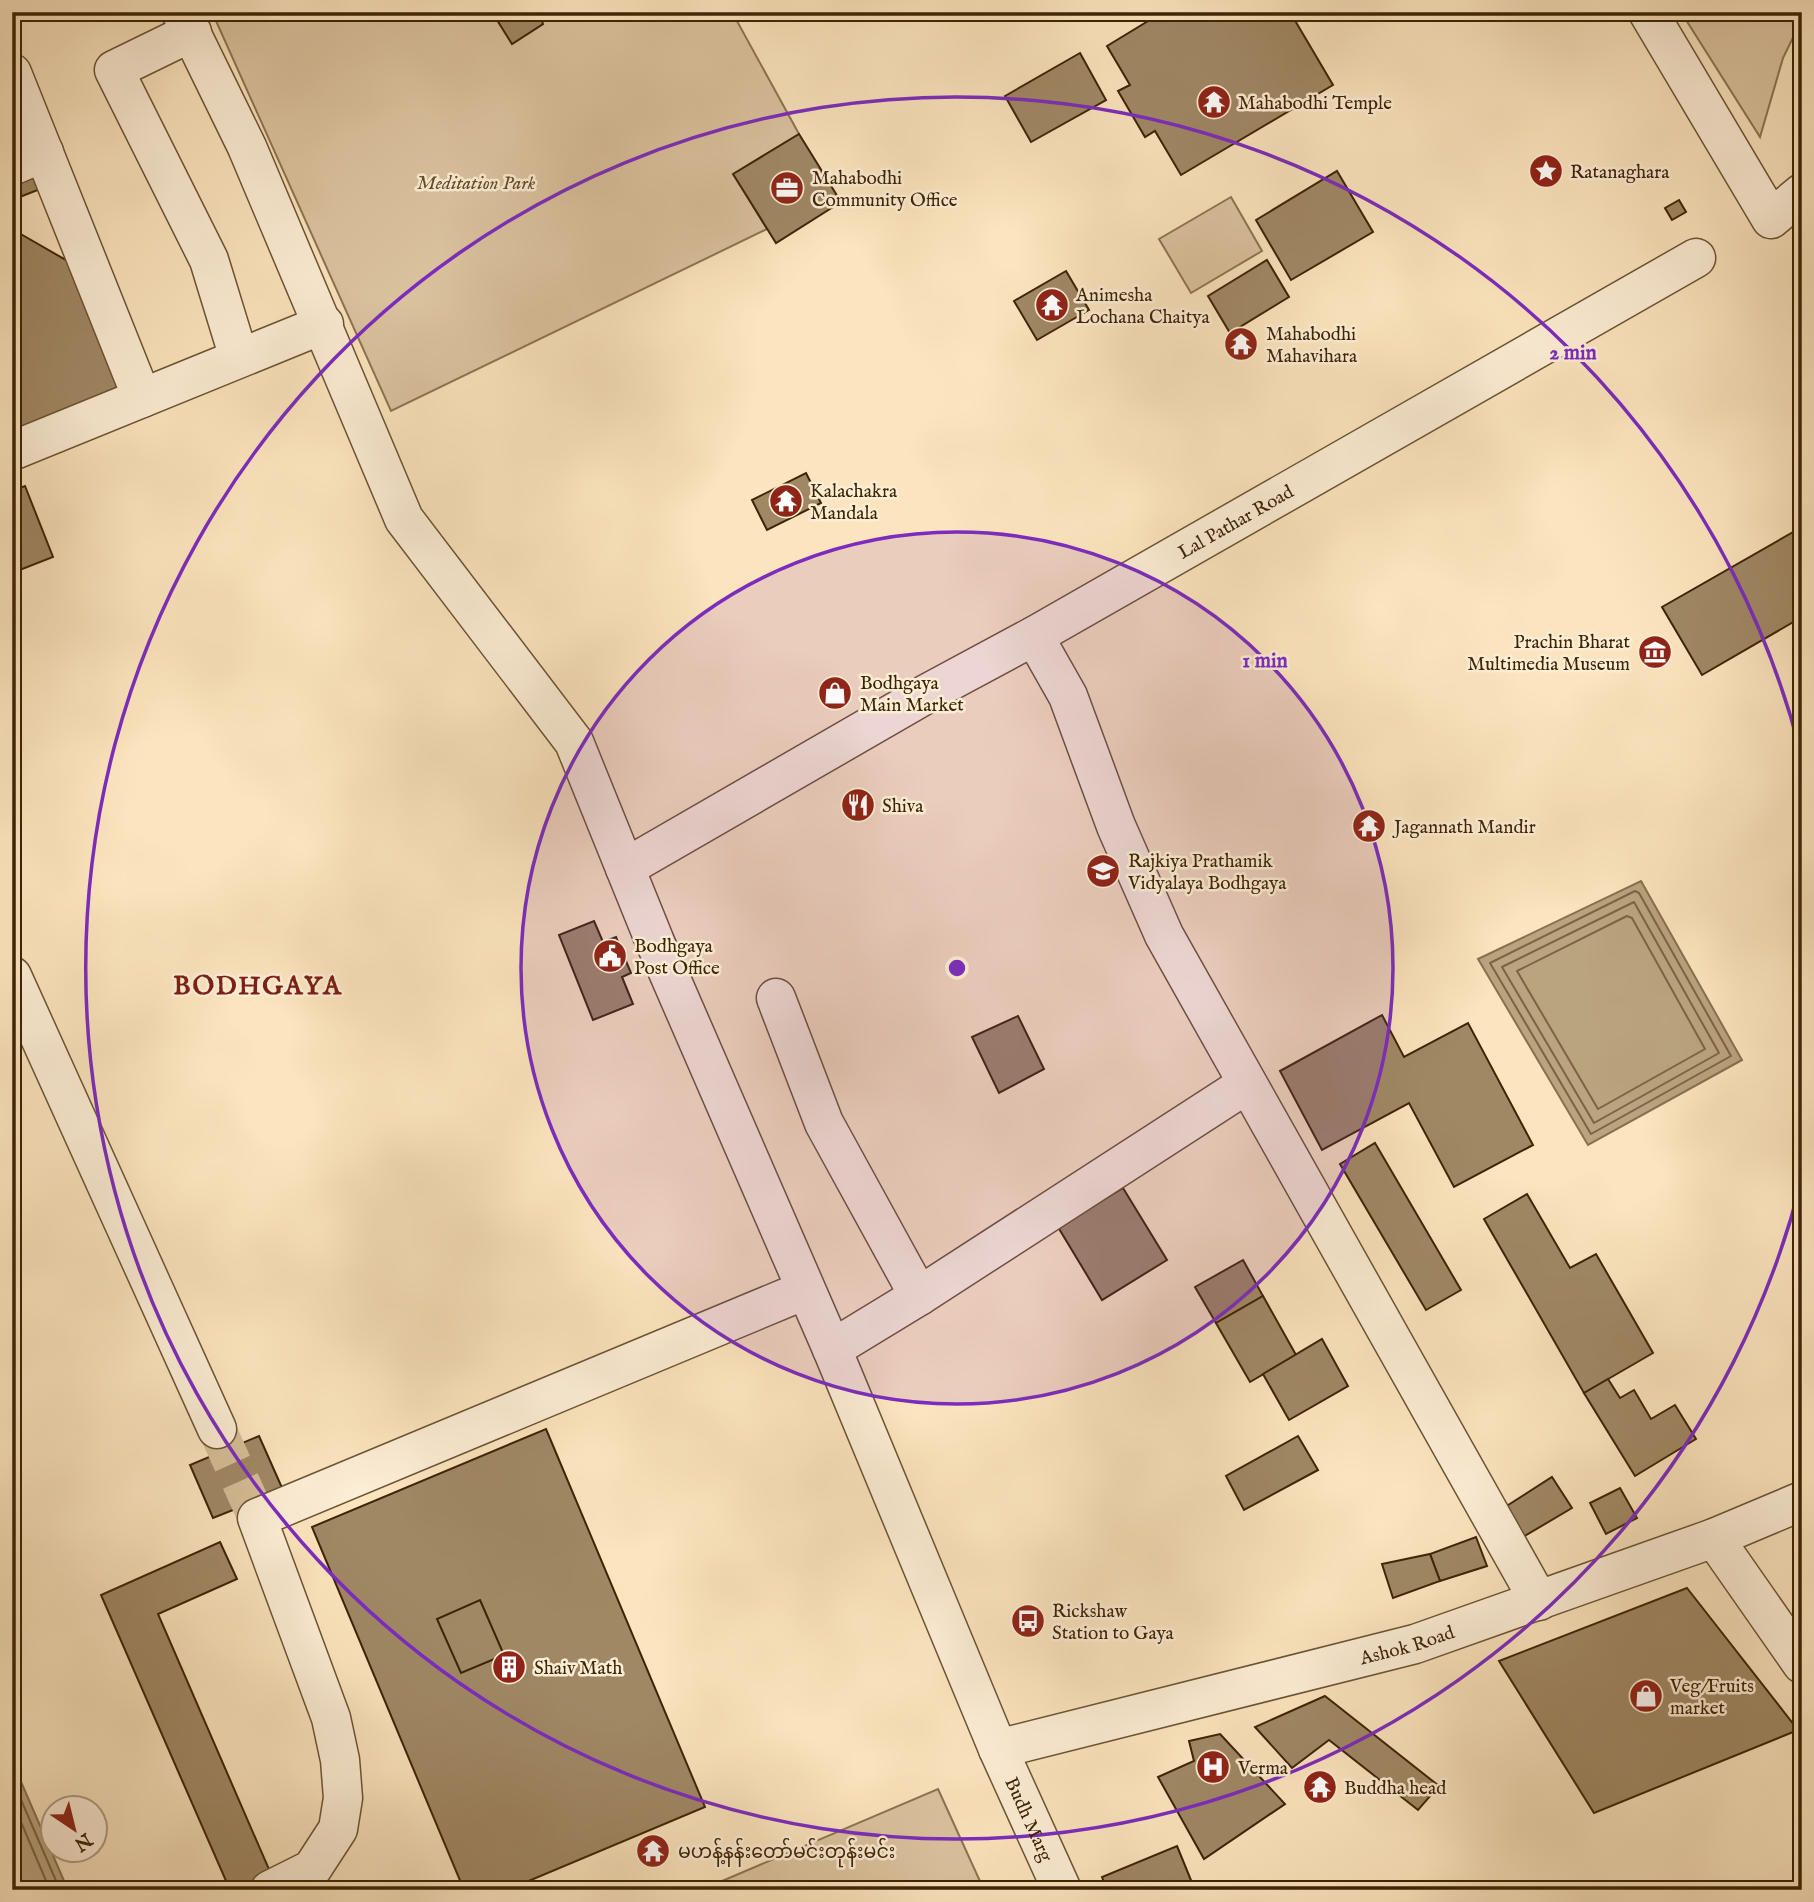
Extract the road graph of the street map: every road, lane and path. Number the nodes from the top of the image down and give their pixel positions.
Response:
1 (1648, 12) edge
2 (186, 22) edge
3 (12, 73) edge
4 (28, 159) edge
5 (1802, 193) edge
6 (1696, 258) dead end
7 (324, 324) junction
8 (239, 358) junction
9 (142, 398) junction
10 (12, 451) edge
11 (1034, 636) junction
12 (625, 868) junction
13 (12, 976) edge
14 (775, 998) dead end
15 (1247, 1084) junction
16 (805, 1290) junction
17 (919, 1296) junction
18 (832, 1349) junction
19 (217, 1429) tunnel mouth
20 (1802, 1501) edge
21 (1713, 1538) junction
22 (1539, 1601) junction
23 (1802, 1664) edge
24 (998, 1749) junction
25 (270, 1890) edge
26 (1062, 1890) edge

1 - 5 street
2 - 7 street, Budh Marg
2 - 8 street
3 - 4 street
4 - 9 street
6 - 11 street, Lal Pathar Road
7 - 8 street
7 - 12 street, Budh Marg
8 - 9 street
9 - 10 street
11 - 12 street, Lal Pathar Road
11 - 15 street
12 - 16 street, Budh Marg
13 - 19 street
14 - 17 street
15 - 17 street
15 - 22 street
16 - 18 street, Budh Marg
16 - 25 street
17 - 18 street
18 - 24 street, Budh Marg
20 - 21 street, Ashok Road
21 - 22 street, Ashok Road
21 - 23 street
22 - 24 street, Ashok Road
24 - 26 street, Budh Marg

